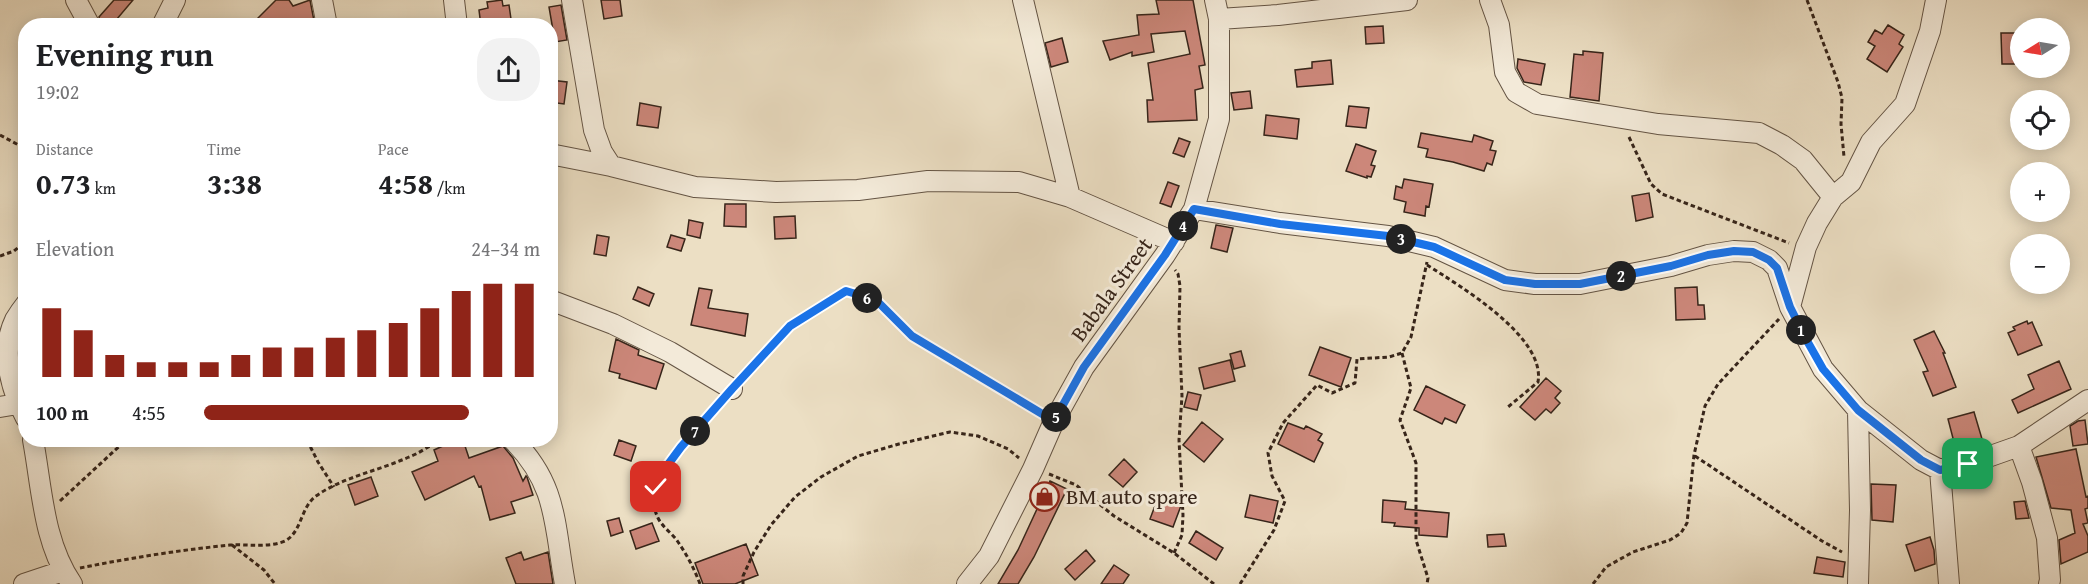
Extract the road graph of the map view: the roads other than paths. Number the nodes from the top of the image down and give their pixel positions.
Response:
1 (76, 0) edge
2 (175, 0) edge
3 (322, 0) edge
4 (454, 0) edge
5 (572, 0) edge
6 (1023, 0) edge
7 (1407, 0) edge
8 (1490, 0) edge
9 (1936, 0) edge
10 (1217, 9) edge
11 (86, 18) edge
12 (166, 18) edge
13 (325, 18) edge
14 (456, 18) edge
15 (558, 156) edge
16 (611, 166) junction
17 (1833, 196) junction
18 (1070, 197) junction
19 (1194, 209) junction
20 (1169, 248) junction
21 (558, 303) edge
22 (1790, 307) junction
23 (18, 315) edge
24 (732, 389) road end
25 (2088, 400) edge
26 (15, 410) edge
27 (1858, 410) junction
28 (2019, 446) junction
29 (34, 447) edge
30 (519, 447) edge
31 (1940, 470) junction
32 (68, 578) edge
33 (24, 584) edge
34 (565, 584) edge
35 (967, 584) edge
36 (1858, 584) edge
37 (1949, 584) edge
38 (2049, 584) edge

1 - 11 street
2 - 12 street
3 - 13 street
4 - 14 street
5 - 16 street
6 - 18 street
7 - 10 street
8 - 17 street
9 - 17 street
10 - 19 street, Babala Street
15 - 16 street
16 - 18 street
17 - 22 street
18 - 20 street
19 - 20 street, Babala Street
19 - 22 street
20 - 35 street, Babala Street
21 - 24 street
22 - 27 street
23 - 26 street
25 - 28 street
27 - 31 street
27 - 36 street
28 - 31 street
28 - 38 street
29 - 32 street
30 - 34 street
31 - 37 street
32 - 33 street

